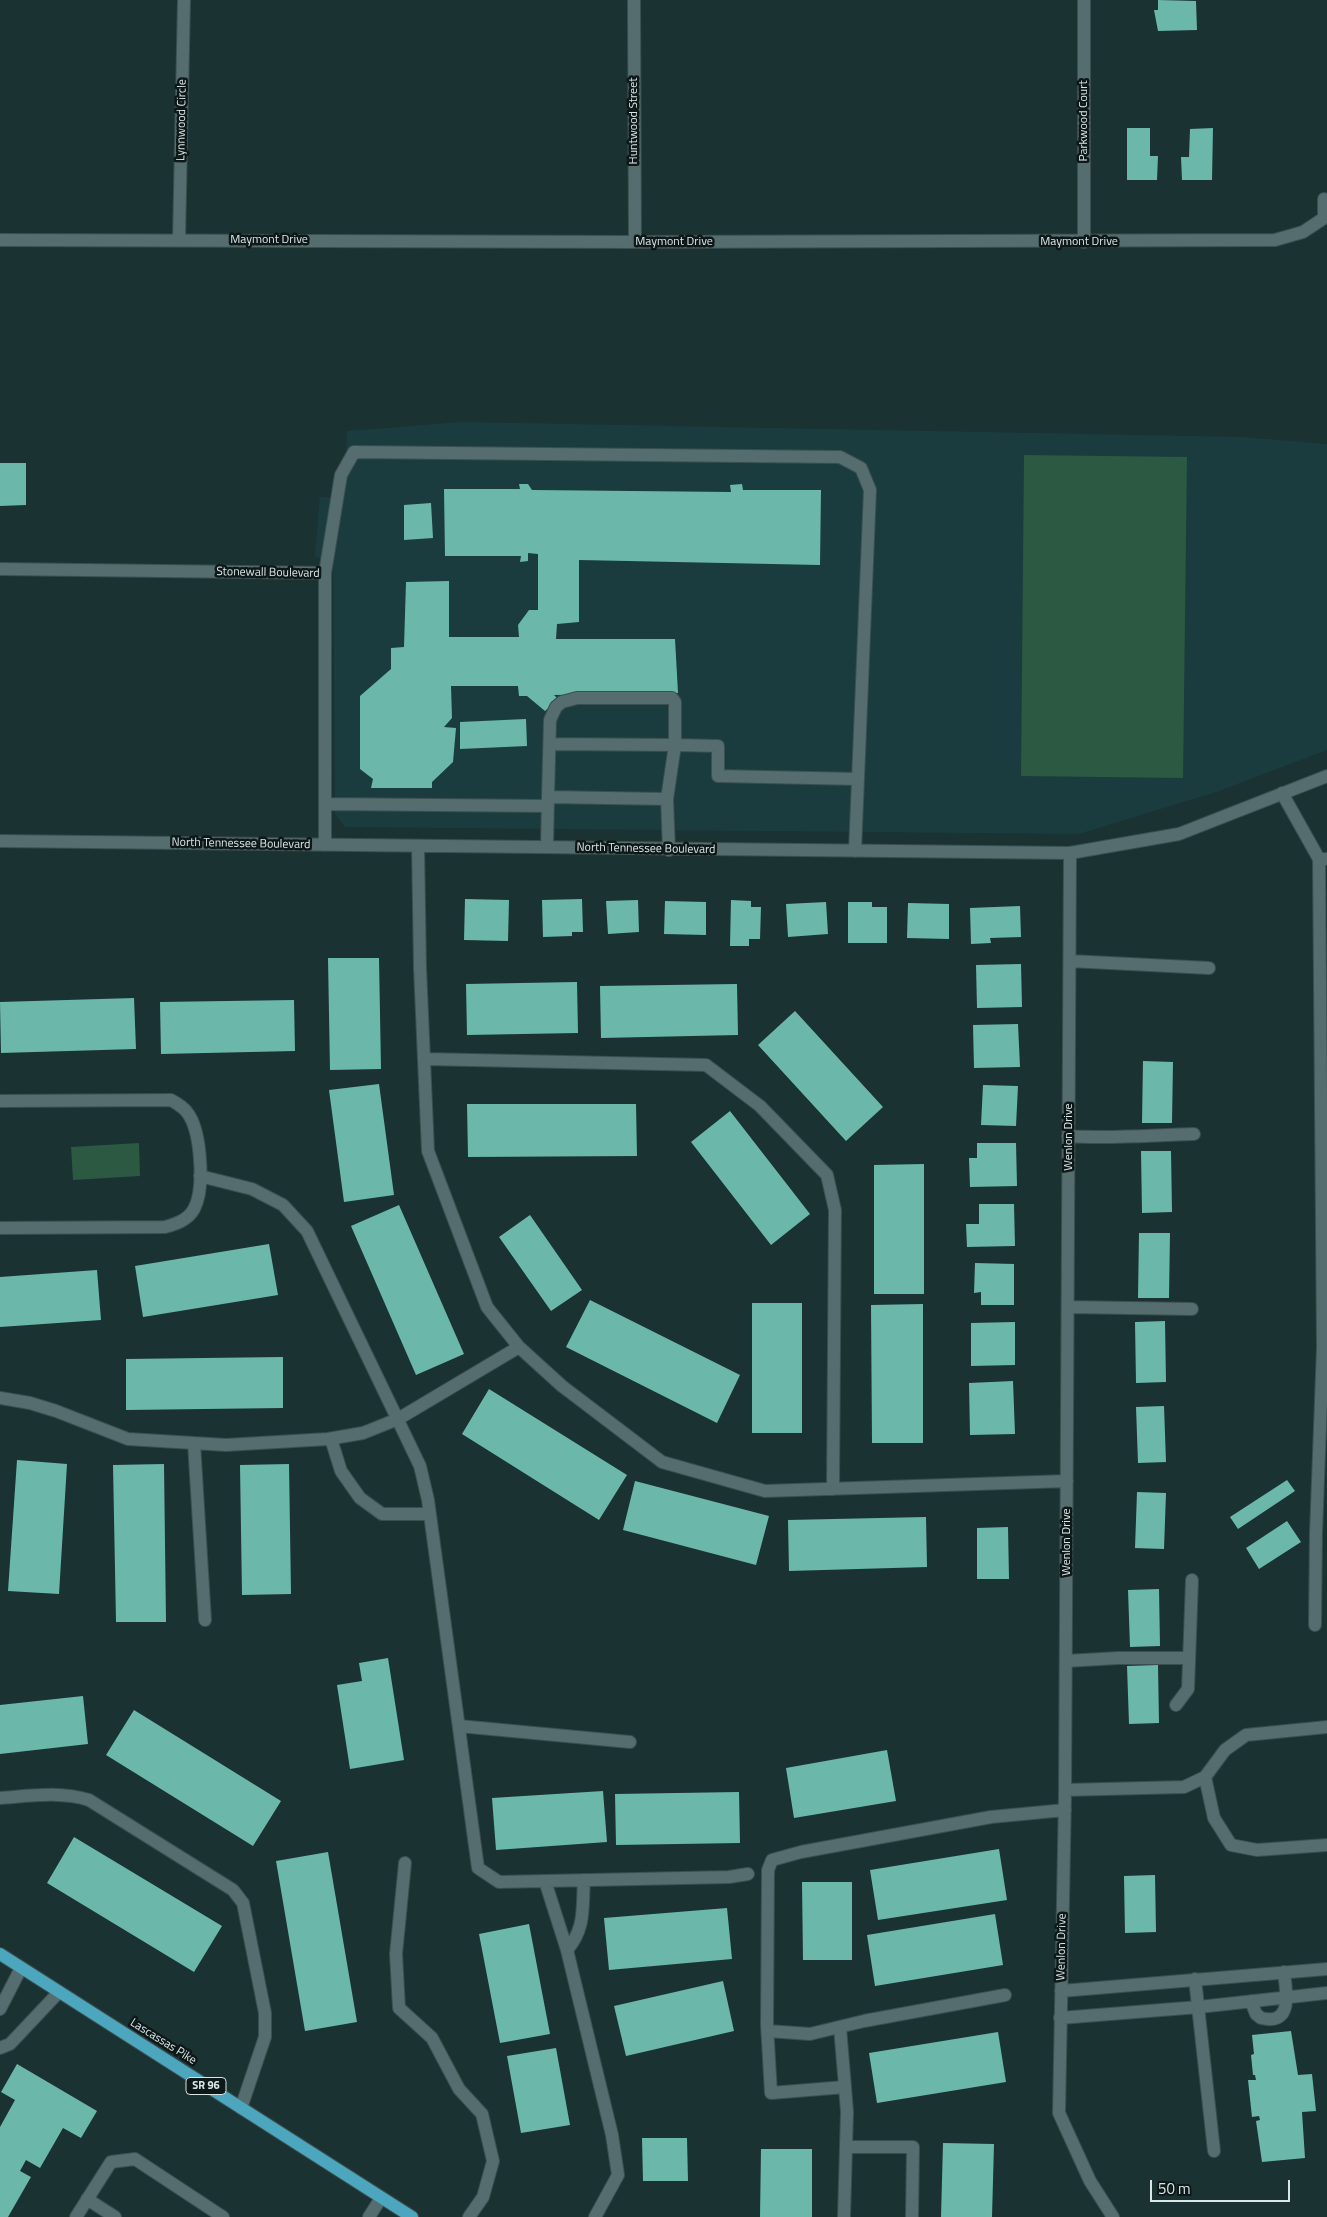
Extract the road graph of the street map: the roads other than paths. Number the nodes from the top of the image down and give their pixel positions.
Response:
1 (184, 0) edge
2 (634, 0) edge
3 (1084, 0) edge
4 (1324, 199) dead end
5 (0, 240) edge
6 (179, 240) junction
7 (634, 242) junction
8 (1084, 242) junction
9 (0, 569) edge
10 (325, 573) junction
11 (550, 744) junction
12 (675, 745) junction
13 (1327, 776) edge
14 (858, 779) junction
15 (1282, 793) junction
16 (667, 798) junction
17 (548, 802) junction
18 (325, 804) junction
19 (0, 841) edge
20 (325, 845) junction
21 (418, 846) junction
22 (547, 847) junction
23 (669, 850) junction
24 (855, 851) junction
25 (1070, 853) junction
26 (1323, 859) edge
27 (1070, 961) junction
28 (1209, 968) dead end
29 (1324, 1050) edge
30 (424, 1059) junction
31 (0, 1101) edge
32 (1194, 1134) dead end
33 (1068, 1136) junction
34 (200, 1176) junction
35 (0, 1228) edge
36 (1068, 1307) junction
37 (1192, 1309) dead end
38 (519, 1347) junction
39 (1325, 1348) edge
40 (0, 1398) edge
41 (398, 1419) junction
42 (331, 1439) junction
43 (194, 1443) junction
44 (1067, 1481) junction
45 (833, 1489) junction
46 (429, 1514) junction
47 (1321, 1533) edge
48 (1192, 1580) dead end
49 (205, 1620) dead end
50 (1315, 1625) dead end
51 (1189, 1658) junction
52 (1066, 1661) junction
53 (1176, 1705) dead end
54 (458, 1726) junction
55 (1327, 1727) edge
56 (630, 1742) dead end
57 (1205, 1777) junction
58 (1065, 1790) junction
59 (0, 1798) edge
60 (1065, 1810) junction
61 (1327, 1845) edge
62 (405, 1863) dead end
63 (748, 1874) dead end
64 (584, 1880) junction
65 (545, 1881) junction
66 (568, 1950) junction
67 (0, 1954) edge
68 (21, 1968) junction
69 (1327, 1969) edge
70 (1284, 1972) junction
71 (1195, 1979) junction
72 (1061, 1991) junction
73 (59, 1992) junction
74 (1327, 1992) edge
75 (1005, 1994) dead end
76 (1287, 1997) junction
77 (1251, 2001) junction
78 (1199, 2007) junction
79 (0, 2009) edge
80 (1060, 2018) junction
81 (840, 2027) junction
82 (768, 2031) junction
83 (0, 2048) edge
84 (845, 2086) junction
85 (241, 2108) junction
86 (846, 2146) junction
87 (1214, 2151) dead end
88 (381, 2198) junction
89 (87, 2199) junction
90 (76, 2217) edge
91 (115, 2217) edge
92 (223, 2217) edge
93 (369, 2217) edge
94 (412, 2217) edge
95 (469, 2217) edge
96 (595, 2217) edge
97 (844, 2217) edge
98 (912, 2217) edge
99 (1113, 2217) edge

1 - 6 street, Lynnwood Circle
2 - 7 street, Huntwood Street
3 - 8 street, Parkwood Court
4 - 8 street, Maymont Drive
5 - 6 street, Maymont Drive
6 - 7 street, Maymont Drive
7 - 8 street, Maymont Drive
9 - 10 street, Stonewall Boulevard
10 - 14 street
10 - 18 street, Stonewall Boulevard
11 - 12 street
11 - 12 street
11 - 17 street
12 - 14 street
12 - 16 street
13 - 15 street, North Tennessee Boulevard
14 - 24 street
15 - 25 street, North Tennessee Boulevard
15 - 26 street
16 - 17 street
16 - 23 street
17 - 18 street
17 - 22 street
18 - 20 street, Stonewall Boulevard
19 - 20 street, North Tennessee Boulevard
20 - 21 street, North Tennessee Boulevard
21 - 22 street, North Tennessee Boulevard
21 - 30 street
22 - 23 street, North Tennessee Boulevard
23 - 24 street, North Tennessee Boulevard
24 - 25 street, North Tennessee Boulevard
25 - 27 street, Wenlon Drive
26 - 29 street
27 - 28 street
27 - 33 street, Wenlon Drive
29 - 39 street
30 - 38 street
30 - 45 street
31 - 34 street
32 - 33 street
33 - 36 street, Wenlon Drive
34 - 35 street
34 - 41 street
36 - 37 street
36 - 44 street, Wenlon Drive
38 - 41 street
38 - 45 street
39 - 47 street
40 - 43 street
41 - 42 street
41 - 46 street
42 - 43 street
42 - 46 street
43 - 49 street
44 - 45 street
44 - 52 street, Wenlon Drive
46 - 54 street
47 - 50 street
48 - 51 street
51 - 52 street
51 - 53 street
52 - 58 street, Wenlon Drive
54 - 56 street
54 - 65 street
55 - 57 street
57 - 58 street
57 - 61 street
58 - 60 street, Wenlon Drive
59 - 85 street
60 - 72 street, Wenlon Drive
60 - 82 street
62 - 95 street
63 - 64 street
64 - 65 street
64 - 66 street
65 - 66 street
66 - 96 street
67 - 68 main road, Lascassas Pike / SR 96
68 - 73 main road, Lascassas Pike / SR 96
68 - 79 street
69 - 70 street
70 - 71 street
70 - 76 street
71 - 72 street
71 - 78 street
72 - 80 street, Wenlon Drive
73 - 83 street
73 - 85 main road, Lascassas Pike / SR 96
74 - 76 street
75 - 81 street
76 - 77 street
76 - 77 street
77 - 78 street
78 - 80 street
78 - 87 street
80 - 99 street, Wenlon Drive
81 - 82 street
81 - 84 street
82 - 84 street
84 - 86 street
85 - 88 main road, Lascassas Pike / SR 96
86 - 97 street
86 - 98 street
88 - 93 street
88 - 94 main road, Lascassas Pike / SR 96
89 - 90 street
89 - 91 street
89 - 92 street

